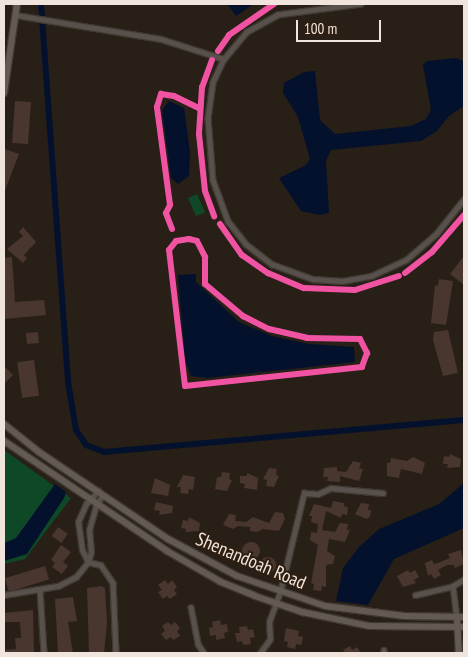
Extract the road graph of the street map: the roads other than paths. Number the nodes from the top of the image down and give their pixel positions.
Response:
1 (17, 4) edge
2 (348, 4) edge
3 (361, 4) edge
4 (16, 15) junction
5 (224, 58) junction
6 (7, 61) edge
7 (6, 73) edge
8 (4, 93) edge
9 (464, 199) edge
10 (4, 424) edge
11 (4, 441) edge
12 (101, 493) junction
13 (383, 493) dead end
14 (90, 500) junction
15 (96, 505) junction
16 (88, 562) junction
17 (464, 579) edge
18 (453, 586) junction
19 (40, 589) junction
20 (280, 592) junction
21 (4, 595) edge
22 (416, 595) dead end
23 (275, 604) junction
24 (191, 607) dead end
25 (461, 617) edge
26 (461, 627) edge
27 (44, 653) edge
28 (116, 653) edge
29 (204, 653) edge
30 (260, 653) edge
31 (459, 653) edge

1 - 4 street
2 - 3 street
2 - 5 street
4 - 5 street
4 - 6 street
5 - 9 street
6 - 7 street
7 - 8 street
10 - 12 street, Shenandoah Road
11 - 14 street, Shenandoah Road
12 - 14 street
12 - 15 street
12 - 20 street, Shenandoah Road
13 - 20 street
14 - 15 street, Shenandoah Road
14 - 16 street
15 - 16 street
15 - 23 street, Shenandoah Road
16 - 19 street
16 - 28 street
17 - 18 street
18 - 22 street
18 - 25 street
19 - 21 street
19 - 27 street
20 - 23 street
20 - 25 street, Shenandoah Road
23 - 26 street, Shenandoah Road
23 - 30 street
24 - 29 street
25 - 26 street
26 - 31 street

